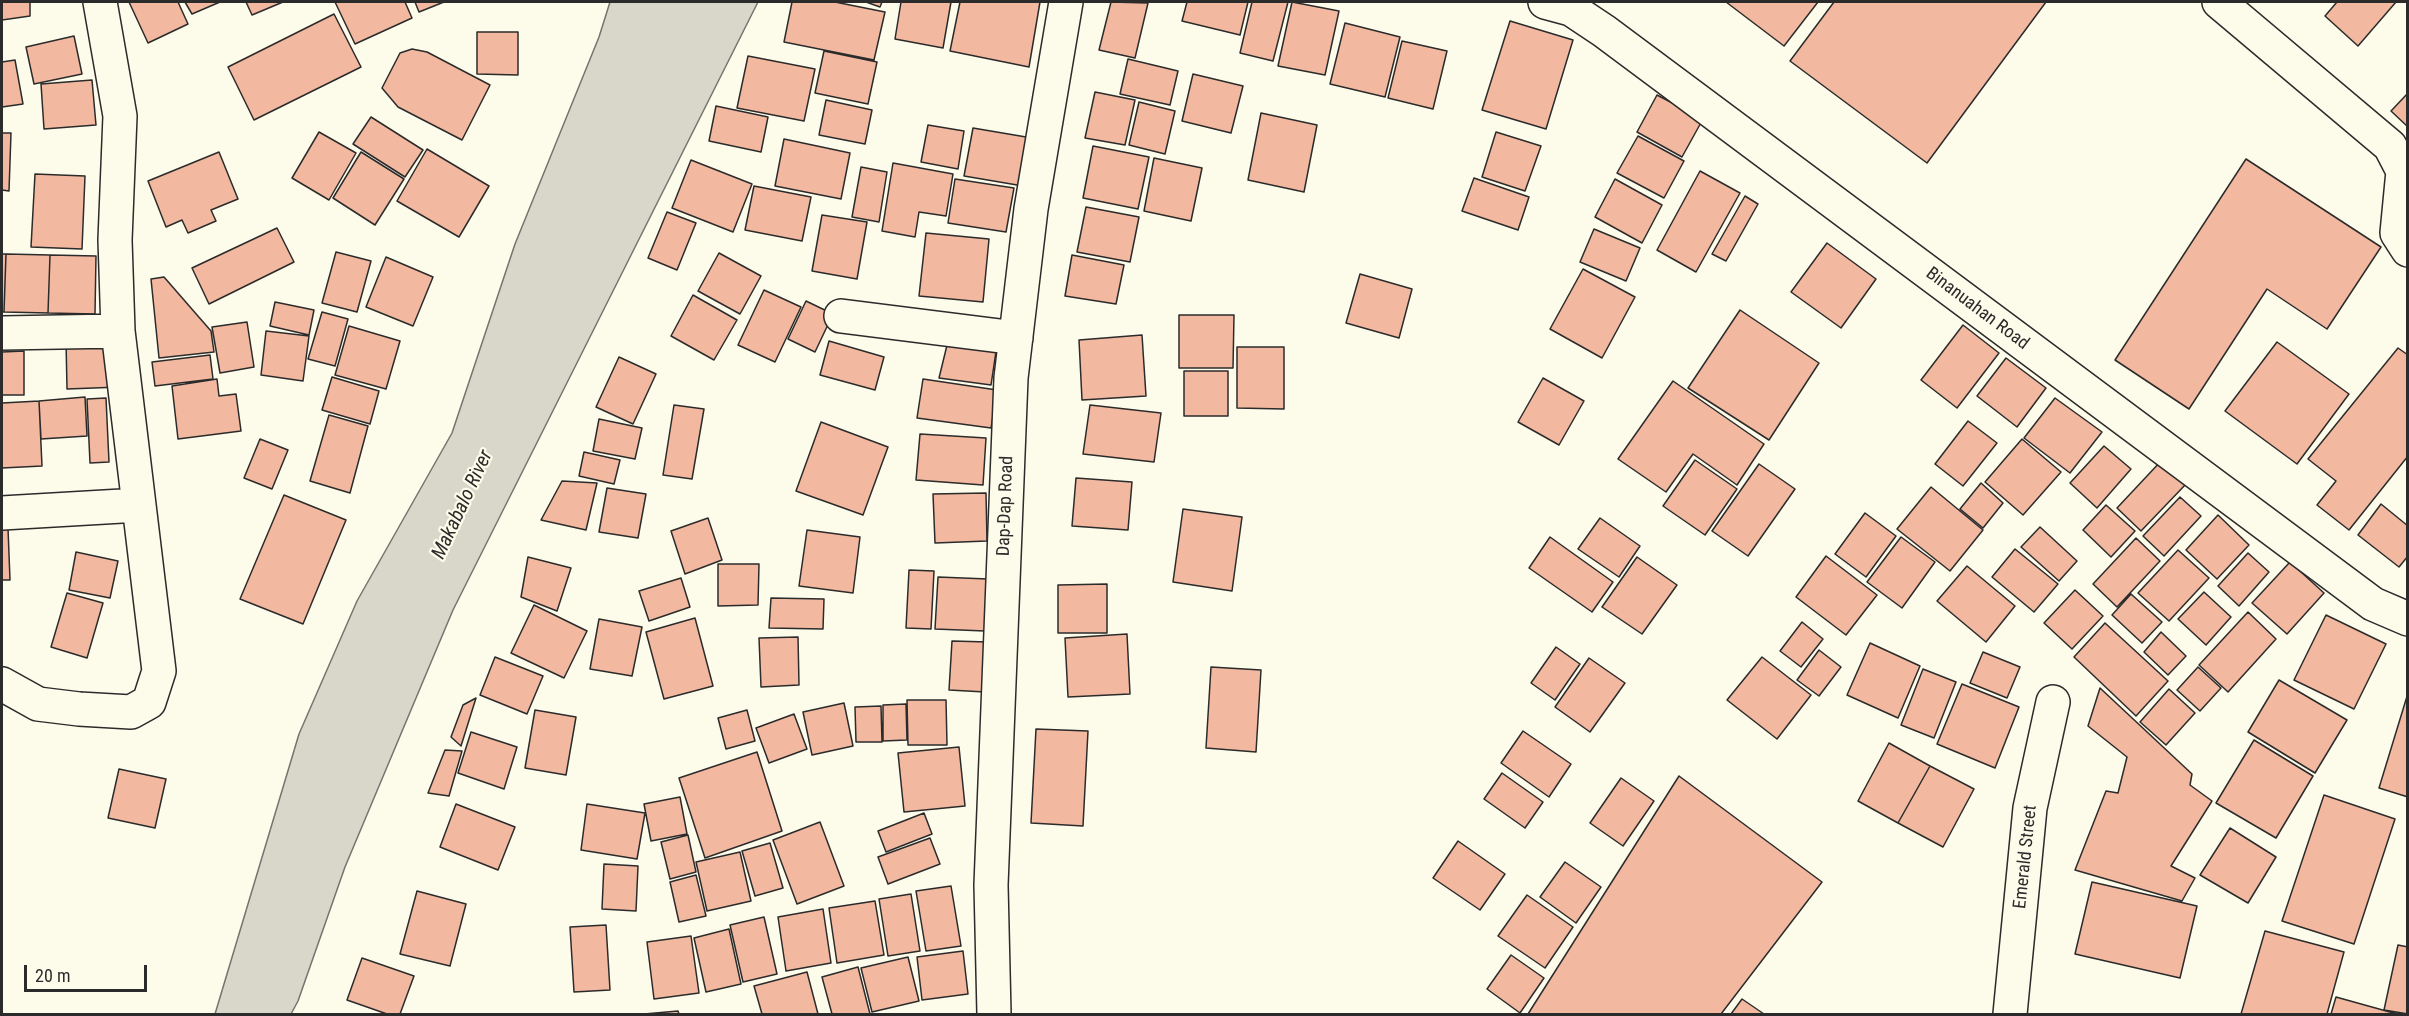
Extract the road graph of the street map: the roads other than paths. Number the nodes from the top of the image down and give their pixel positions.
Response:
1 (100, 2) edge
2 (1066, 2) edge
3 (1545, 2) edge
4 (2219, 2) edge
5 (2408, 250) edge
6 (841, 316) dead end
7 (118, 331) junction
8 (2, 333) edge
9 (1016, 338) junction
10 (138, 505) junction
11 (2, 513) edge
12 (2408, 619) edge
13 (2, 684) edge
14 (2053, 702) dead end
15 (994, 1014) edge
16 (2010, 1014) edge

1 - 7 street
2 - 9 street, Dap-Dap Road
3 - 12 street, Binanuahan Road
4 - 5 street
6 - 9 street
7 - 8 street
7 - 10 street
9 - 15 street, Dap-Dap Road
10 - 11 street
10 - 13 street
14 - 16 street, Emerald Street

